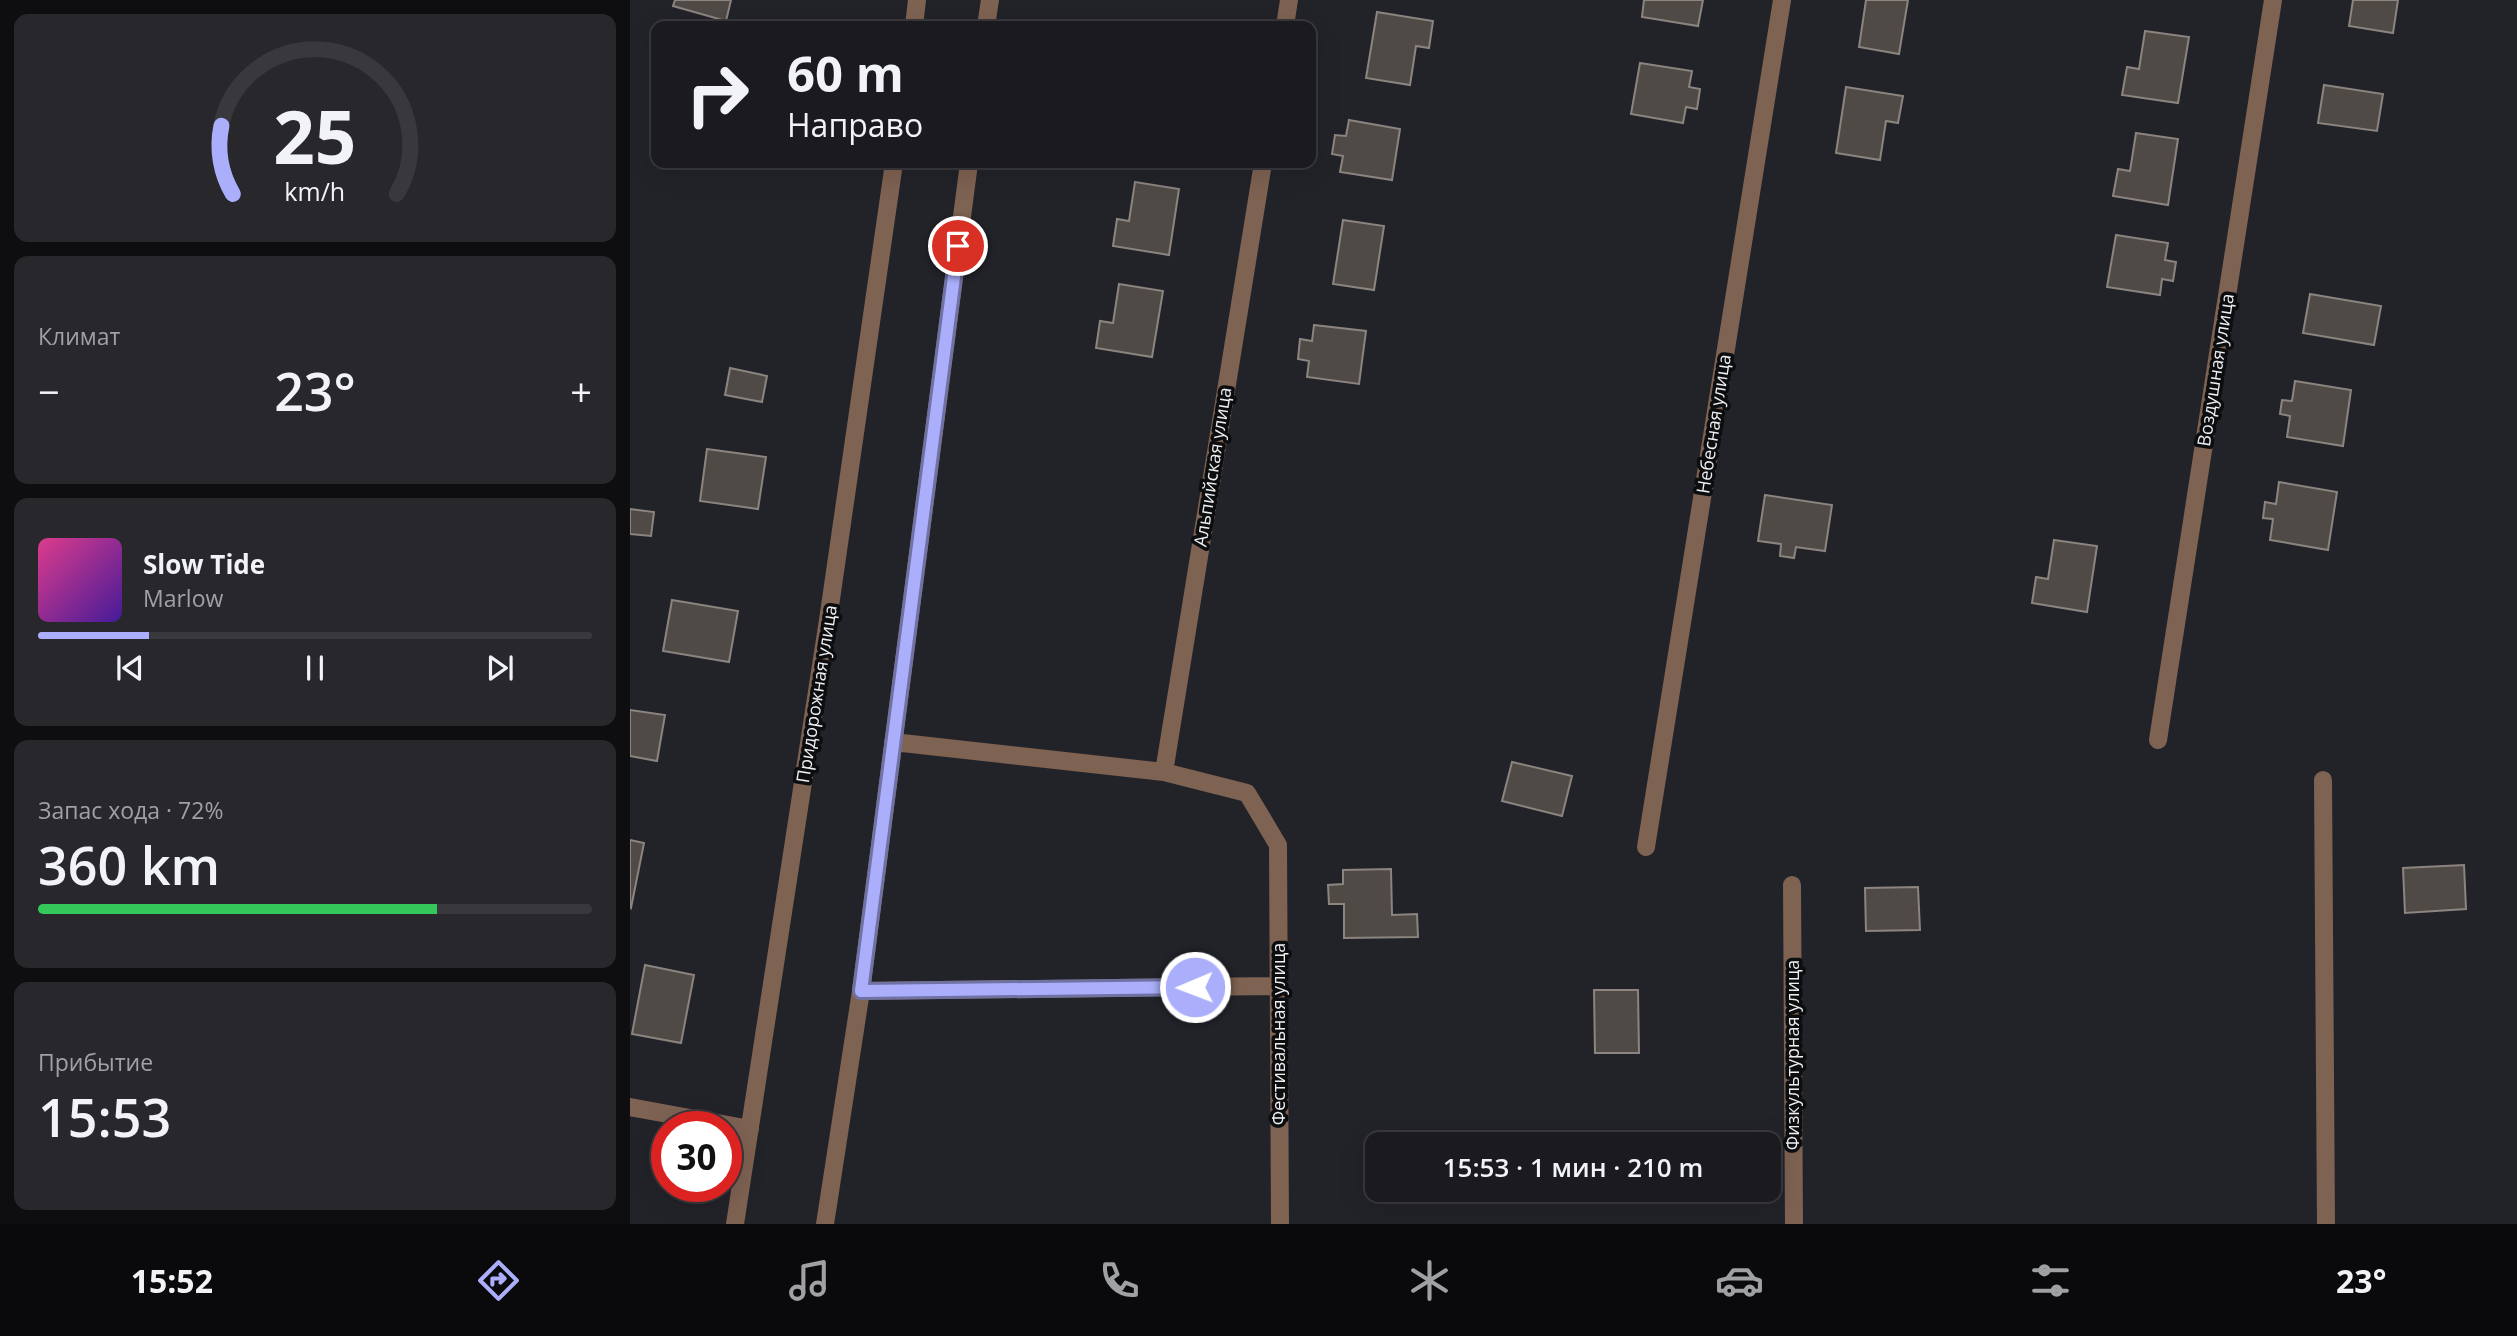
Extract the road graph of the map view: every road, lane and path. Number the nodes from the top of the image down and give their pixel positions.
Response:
1 (917, 0) edge
2 (990, 0) edge
3 (1289, 0) edge
4 (1782, 0) edge
5 (2273, 0) edge
6 (915, 21) edge
7 (987, 21) edge
8 (1286, 21) edge
9 (893, 168) edge
10 (968, 168) edge
11 (1262, 168) edge
12 (2158, 740) dead end
13 (893, 742) junction
14 (1164, 772) junction
15 (2323, 780) dead end
16 (1646, 847) dead end
17 (1792, 885) dead end
18 (1278, 986) junction
19 (861, 991) junction
20 (630, 1107) edge
21 (750, 1129) junction
22 (735, 1224) edge
23 (825, 1224) edge
24 (1280, 1224) edge
25 (1794, 1224) edge
26 (2326, 1224) edge

1 - 6 street
2 - 7 street
3 - 8 street
4 - 16 street, Небесная улица
5 - 12 street, Воздушная улица
9 - 21 street, Придорожная улица
10 - 13 street
11 - 14 street, Альпийская улица
13 - 14 street
13 - 19 street
14 - 18 street, Фестивальная улица
15 - 26 street
17 - 25 street, Физкультурная улица
18 - 19 street
18 - 24 street, Фестивальная улица
19 - 23 street
20 - 21 street
21 - 22 street, Придорожная улица

